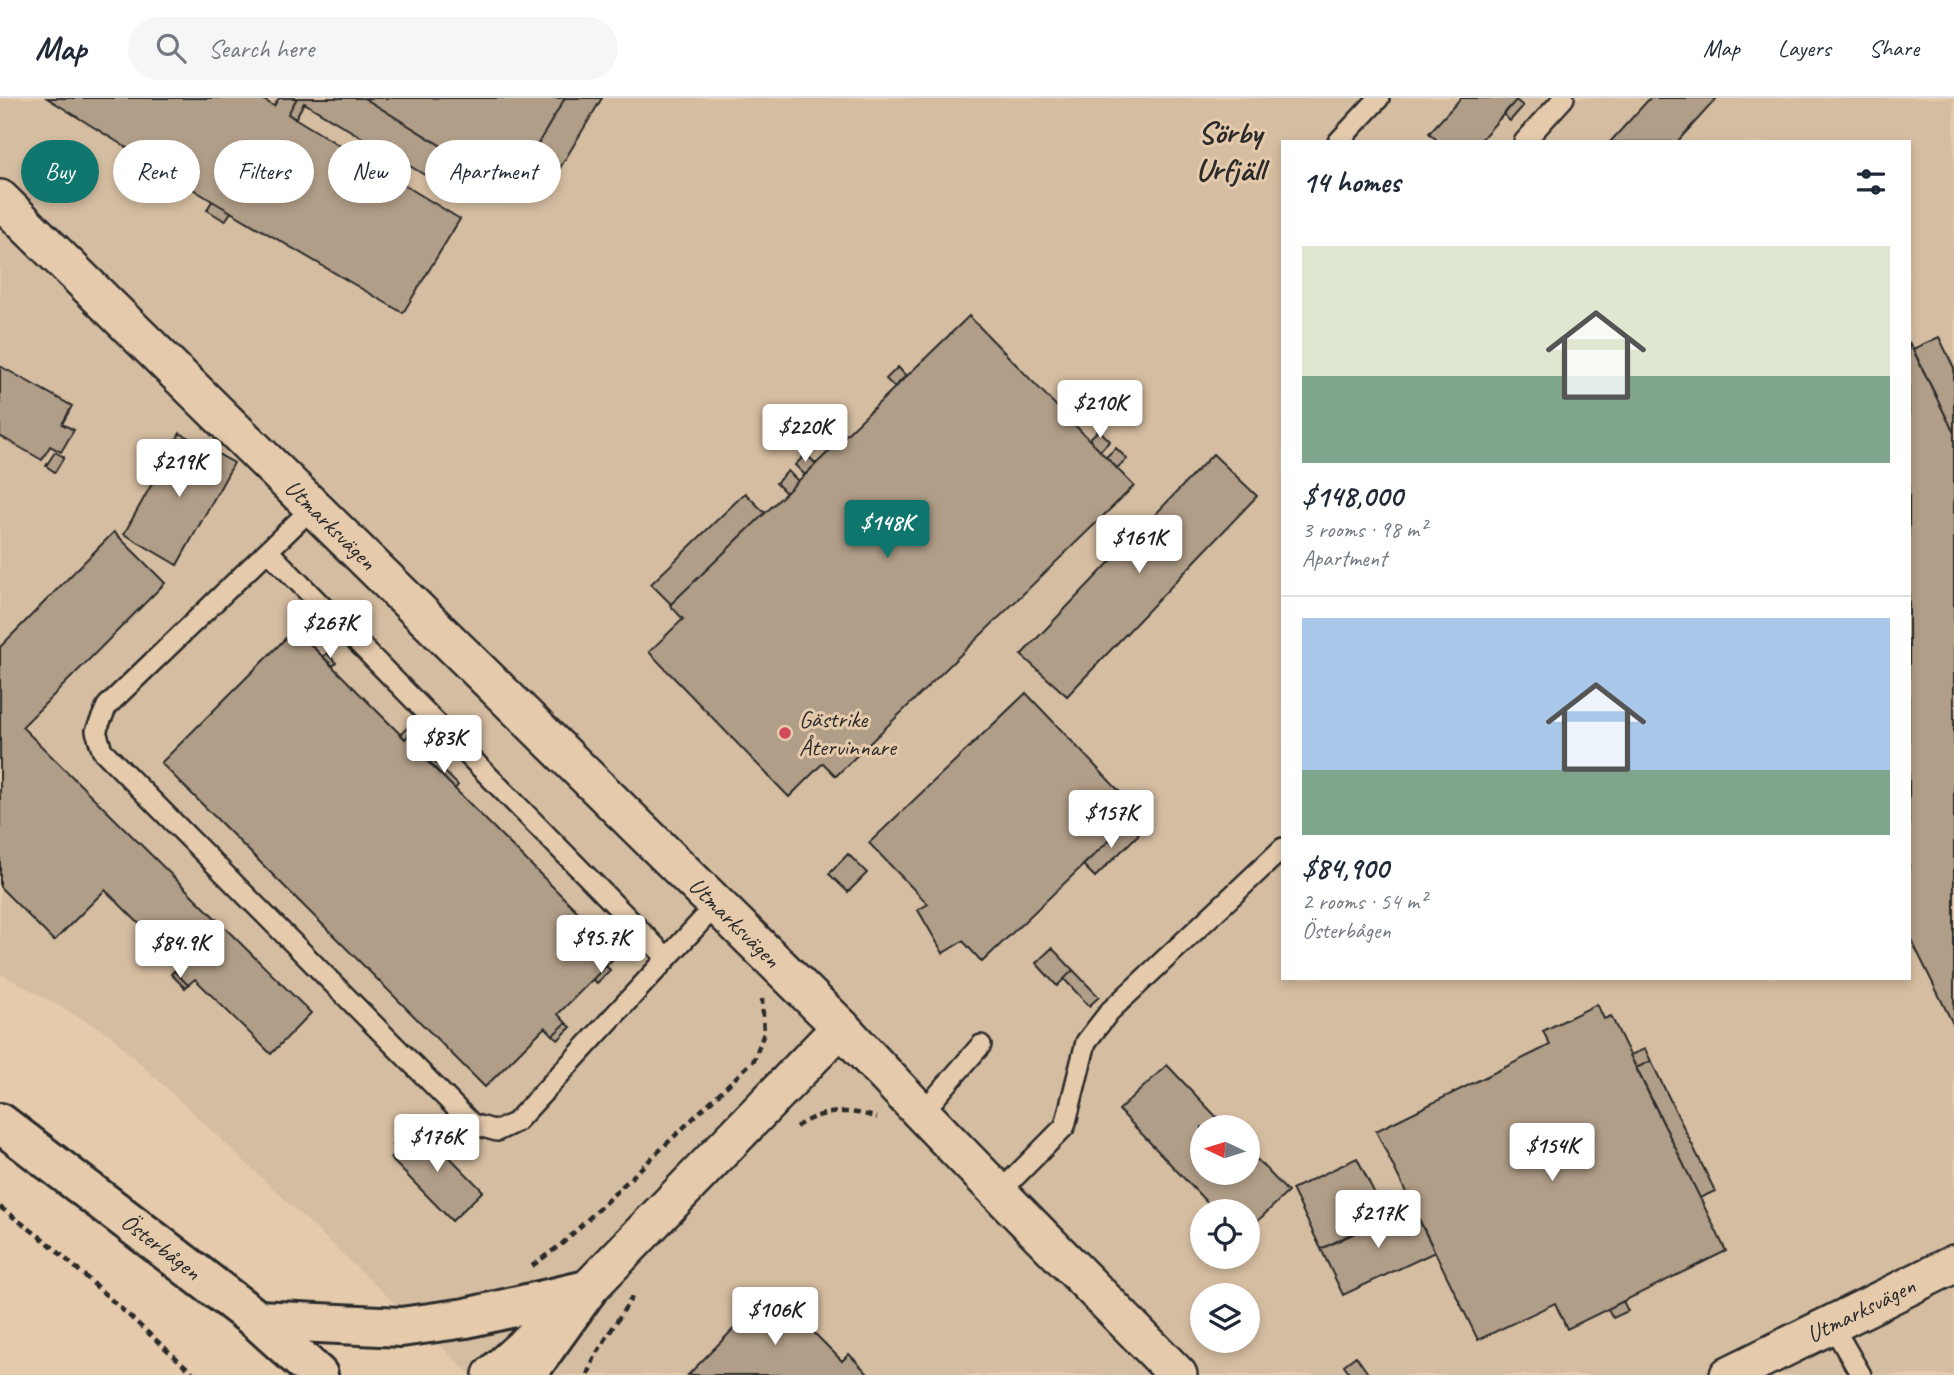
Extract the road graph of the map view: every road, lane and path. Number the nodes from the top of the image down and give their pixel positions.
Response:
1 (1379, 98) edge
2 (1564, 98) edge
3 (1340, 140) edge
4 (1526, 140) edge
5 (0, 199) edge
6 (313, 507) junction
7 (268, 551) junction
8 (1281, 850) edge
9 (717, 904) junction
10 (667, 958) junction
11 (841, 1027) junction
12 (981, 1045) dead end
13 (903, 1118) junction
14 (0, 1123) edge
15 (792, 1131) dead end
16 (1000, 1192) junction
17 (0, 1207) edge
18 (1954, 1264) edge
19 (587, 1290) junction
20 (638, 1290) dead end
21 (257, 1320) junction
22 (1831, 1323) junction
23 (195, 1375) edge
24 (318, 1375) edge
25 (492, 1375) edge
26 (526, 1375) edge
27 (588, 1375) edge
28 (1178, 1375) edge
29 (1729, 1375) edge
30 (1861, 1375) edge

1 - 3 lane
2 - 4 lane
5 - 6 street, Utmarksvägen
6 - 7 lane
6 - 9 street, Utmarksvägen
7 - 10 lane
7 - 10 lane
8 - 16 lane
9 - 10 lane
9 - 11 street, Utmarksvägen
11 - 13 street, Utmarksvägen
11 - 19 street
12 - 13 lane
13 - 15 path
13 - 16 street, Utmarksvägen
14 - 21 main road, Österbågen
16 - 28 street, Utmarksvägen
17 - 23 path
18 - 22 street, Utmarksvägen
19 - 21 main road
19 - 25 street
19 - 26 main road
20 - 27 path
21 - 24 main road, Österbågen
22 - 29 street, Utmarksvägen
22 - 30 lane

